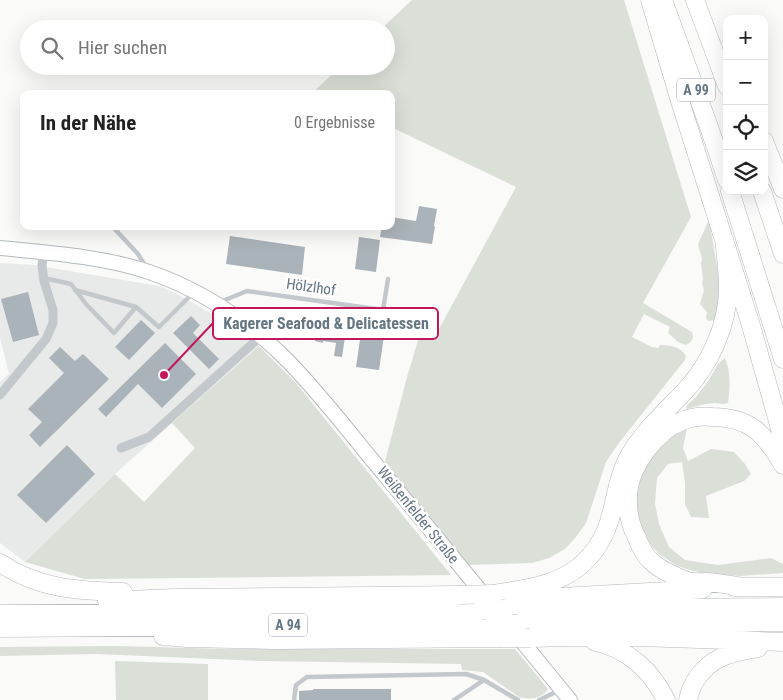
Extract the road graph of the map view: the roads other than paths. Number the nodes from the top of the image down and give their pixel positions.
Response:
1 (650, 0) edge
2 (663, 0) edge
3 (695, 0) edge
4 (707, 32) junction
5 (723, 45) edge
6 (723, 75) edge
7 (768, 150) edge
8 (723, 168) edge
9 (783, 189) edge
10 (731, 195) edge
11 (763, 195) edge
12 (116, 230) edge
13 (724, 239) junction
14 (0, 248) edge
15 (44, 252) junction
16 (783, 254) edge
17 (149, 272) junction
18 (44, 278) junction
19 (388, 279) dead end
20 (75, 290) junction
21 (195, 291) junction
22 (216, 303) junction
23 (136, 307) junction
24 (383, 310) junction
25 (403, 320) dead end
26 (261, 336) junction
27 (783, 359) edge
28 (0, 395) edge
29 (783, 440) edge
30 (121, 448) dead end
31 (783, 465) edge
32 (0, 563) edge
33 (744, 587) junction
34 (783, 587) edge
35 (494, 594) junction
36 (208, 599) junction
37 (783, 608) edge
38 (0, 613) edge
39 (783, 622) edge
40 (0, 628) edge
41 (497, 631) junction
42 (558, 638) junction
43 (783, 642) edge
44 (783, 646) edge
45 (484, 680) junction
46 (566, 695) edge
47 (294, 700) edge
48 (454, 700) edge
49 (518, 700) edge
50 (539, 700) edge
51 (666, 700) edge
52 (688, 700) edge

1 - 13 highway
2 - 8 highway, A 99
3 - 4 highway, A 99
4 - 5 highway
4 - 6 highway, A 99
7 - 9 highway
10 - 27 highway
11 - 16 highway
12 - 17 lane
13 - 29 highway
13 - 35 highway
14 - 15 street, Weißenfelder Straße
15 - 17 street, Weißenfelder Straße
15 - 18 street
17 - 21 street, Weißenfelder Straße
18 - 20 lane
18 - 28 street
19 - 24 lane
20 - 23 lane
20 - 23 lane
21 - 22 street, Weißenfelder Straße
21 - 23 lane
22 - 24 lane, Hölzlhof
22 - 26 street, Weißenfelder Straße
24 - 25 lane, Hölzlhof
26 - 30 street
26 - 46 street, Weißenfelder Straße
31 - 33 highway
32 - 36 highway
33 - 34 highway
33 - 35 highway
35 - 36 highway, bridge
36 - 38 highway
37 - 38 highway, A 94, bridge
39 - 41 highway, bridge
40 - 41 highway
41 - 42 highway, bridge
42 - 43 highway
42 - 51 highway
44 - 52 highway
45 - 47 lane
45 - 48 lane
45 - 49 lane
46 - 50 lane

